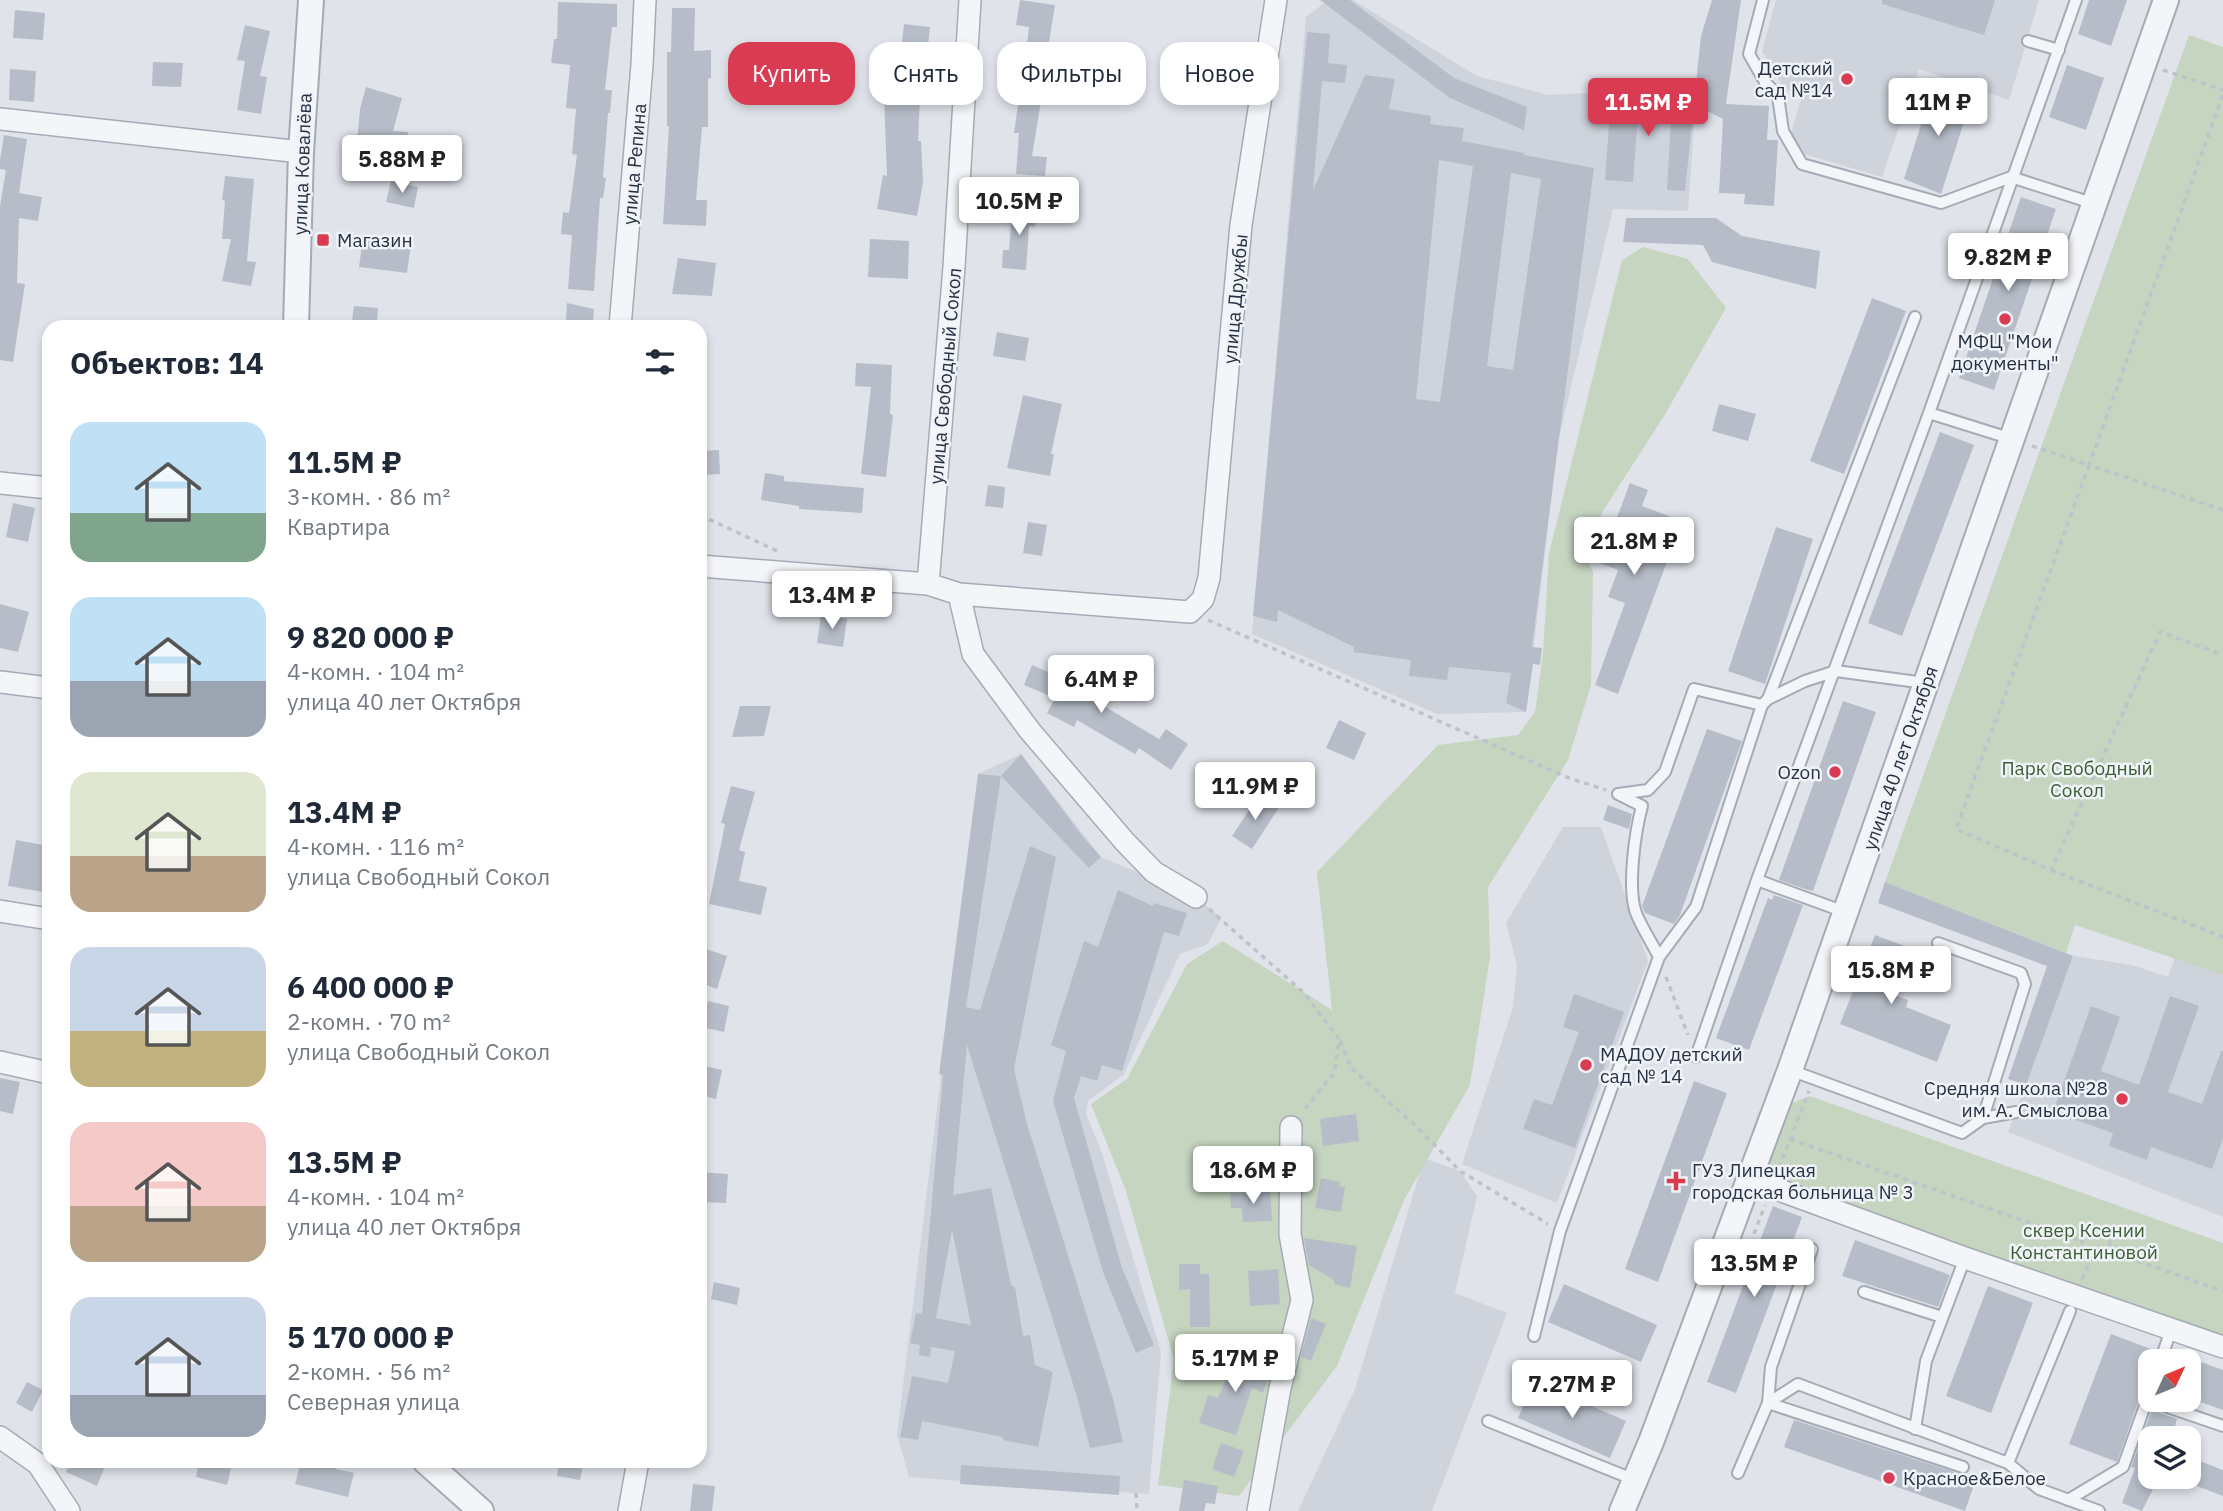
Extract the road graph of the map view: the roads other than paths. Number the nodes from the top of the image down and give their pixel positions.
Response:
1 (311, 0) edge
2 (645, 0) edge
3 (970, 0) edge
4 (1276, 0) edge
5 (1763, 0) edge
6 (2076, 0) edge
7 (2166, 0) edge
8 (2028, 41) dead end
9 (2059, 50) junction
10 (0, 119) edge
11 (300, 152) junction
12 (2011, 177) junction
13 (2095, 204) junction
14 (1915, 317) dead end
15 (296, 320) edge
16 (621, 320) edge
17 (1929, 413) junction
18 (2012, 439) junction
19 (0, 483) edge
20 (42, 487) edge
21 (707, 567) edge
22 (928, 584) junction
23 (959, 594) junction
24 (1836, 671) junction
25 (0, 682) edge
26 (1926, 683) junction
27 (42, 687) edge
28 (1765, 702) junction
29 (1756, 880) junction
30 (1196, 897) road end
31 (0, 911) edge
32 (1845, 912) junction
33 (42, 918) edge
34 (1938, 943) dead end
35 (1659, 957) junction
36 (1696, 1057) road end
37 (0, 1062) edge
38 (1790, 1070) junction
39 (42, 1071) edge
40 (2016, 1112) dead end
41 (1983, 1118) junction
42 (1290, 1127) road end
43 (1749, 1179) junction
44 (1812, 1249) dead end
45 (1965, 1258) junction
46 (1864, 1292) dead end
47 (2070, 1311) dead end
48 (1942, 1317) junction
49 (2171, 1330) junction
50 (1534, 1336) dead end
51 (2223, 1348) edge
52 (2164, 1349) edge
53 (1768, 1403) junction
54 (2143, 1412) edge
55 (2191, 1412) edge
56 (1488, 1421) dead end
57 (2223, 1426) edge
58 (1915, 1429) junction
59 (0, 1437) edge
60 (2008, 1463) junction
61 (1963, 1467) dead end
62 (433, 1468) edge
63 (637, 1468) edge
64 (1738, 1473) dead end
65 (1634, 1480) junction
66 (2068, 1500) junction
67 (69, 1511) edge
68 (481, 1511) edge
69 (629, 1511) edge
70 (1258, 1511) edge
71 (1622, 1511) edge
72 (2099, 1511) edge

1 - 11 street, улица Ковалёва
2 - 16 street, улица Репина
3 - 22 street, улица Свободный Сокол
4 - 23 street, улица Дружбы
5 - 12 lane
6 - 9 lane
7 - 13 street, улица 40 лет Октября
8 - 9 lane
9 - 12 lane
10 - 11 street
11 - 15 street, улица Ковалёва
12 - 13 lane
12 - 17 lane
13 - 18 street, улица 40 лет Октября
14 - 28 lane
17 - 18 lane
17 - 24 lane
18 - 26 street, улица 40 лет Октября
19 - 20 street
21 - 22 street
22 - 23 street
23 - 30 street
24 - 26 lane
24 - 28 lane
24 - 29 lane
25 - 27 street
26 - 32 street, улица 40 лет Октября
28 - 35 lane
28 - 35 lane
29 - 32 lane
29 - 36 lane
31 - 33 street
32 - 38 street, улица 40 лет Октября
34 - 41 lane
35 - 50 lane
37 - 39 street
38 - 41 lane
38 - 43 street, улица 40 лет Октября
40 - 41 lane
42 - 70 street
43 - 45 street
43 - 65 street, улица 40 лет Октября
44 - 53 lane
45 - 48 lane
45 - 49 street
46 - 48 lane
47 - 60 lane
48 - 58 lane
49 - 51 street
49 - 52 lane
53 - 58 lane
53 - 61 lane
53 - 64 lane
54 - 66 lane
55 - 57 lane
56 - 65 lane
58 - 60 lane
59 - 67 street
60 - 66 lane
62 - 68 street
63 - 69 street
65 - 71 street, улица 40 лет Октября
66 - 72 lane

